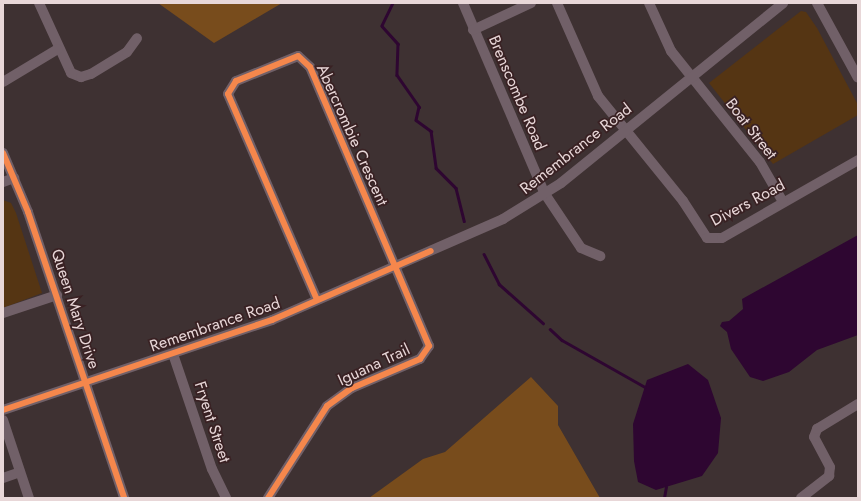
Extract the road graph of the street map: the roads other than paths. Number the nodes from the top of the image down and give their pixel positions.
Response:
1 (39, 3) edge
2 (463, 3) edge
3 (531, 3) edge
4 (557, 3) edge
5 (648, 3) edge
6 (782, 3) edge
7 (818, 3) edge
8 (473, 30) junction
9 (137, 38) dead end
10 (58, 49) junction
11 (691, 77) junction
12 (858, 78) edge
13 (3, 82) edge
14 (625, 130) junction
15 (3, 153) edge
16 (858, 160) edge
17 (14, 178) junction
18 (3, 182) edge
19 (545, 194) junction
20 (783, 202) junction
21 (600, 256) dead end
22 (395, 267) junction
23 (57, 295) junction
24 (317, 300) junction
25 (3, 313) edge
26 (173, 354) junction
27 (86, 383) junction
28 (858, 404) edge
29 (3, 410) edge
30 (3, 420) edge
31 (20, 472) junction
32 (3, 478) edge
33 (29, 498) edge
34 (124, 498) edge
35 (226, 498) edge
36 (268, 498) edge
37 (801, 498) edge

1 - 10 street
2 - 8 street, Brenscombe Road
3 - 8 street
4 - 14 street
5 - 11 street, Boat Street
6 - 11 street, Remembrance Road
7 - 12 street
8 - 19 street, Brenscombe Road
9 - 10 street
10 - 13 street
11 - 14 street, Remembrance Road
11 - 20 street, Boat Street
14 - 19 street, Remembrance Road
14 - 20 street, Divers Road
15 - 17 street, Queen Mary Drive
16 - 20 street, Divers Road
17 - 18 street
17 - 23 street, Queen Mary Drive
19 - 21 street, Brenscombe Road
19 - 22 street, Remembrance Road
22 - 24 street, Remembrance Road
22 - 24 street, Abercrombie Crescent
22 - 36 street, Iguana Trail
23 - 25 street
23 - 27 street, Queen Mary Drive
24 - 26 street, Remembrance Road
26 - 27 street, Remembrance Road
26 - 35 street, Fryent Street
27 - 29 street, Remembrance Road
27 - 34 street, Queen Mary Drive
28 - 37 street
30 - 31 street
31 - 32 street
31 - 33 street

